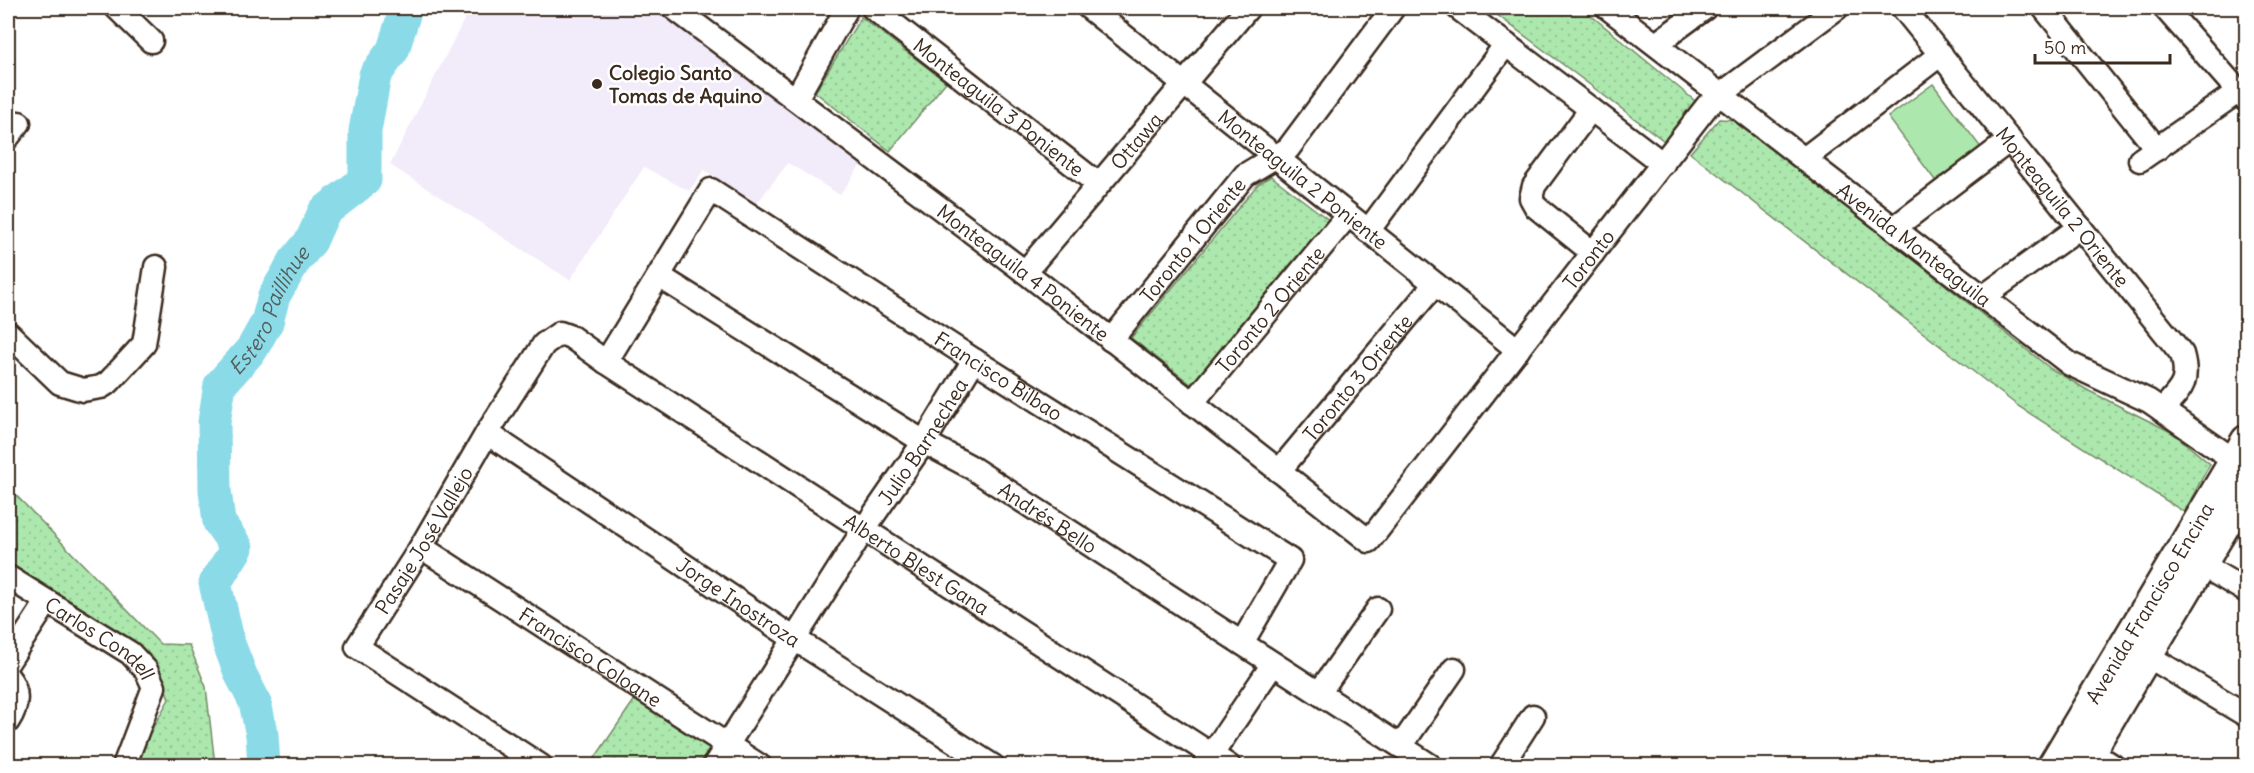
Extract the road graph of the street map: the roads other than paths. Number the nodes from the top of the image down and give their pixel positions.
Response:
1 (117, 8) edge
2 (674, 8) edge
3 (847, 8) edge
4 (873, 8) edge
5 (1089, 8) edge
6 (1248, 8) edge
7 (1393, 8) edge
8 (1458, 8) edge
9 (1608, 8) edge
10 (1705, 8) edge
11 (1837, 8) edge
12 (1903, 8) edge
13 (2044, 8) edge
14 (2165, 8) edge
15 (151, 41) dead end
16 (1506, 44) junction
17 (1656, 44) junction
18 (1941, 54) junction
19 (1182, 83) junction
20 (1720, 95) junction
21 (2243, 96) edge
22 (796, 99) junction
23 (1591, 109) junction
24 (2010, 140) junction
25 (1275, 157) junction
26 (1804, 159) junction
27 (1663, 164) junction
28 (1098, 184) junction
29 (1348, 215) junction
30 (2080, 227) junction
31 (1894, 228) junction
32 (1368, 231) junction
33 (1593, 253) junction
34 (156, 267) dead end
35 (1025, 272) junction
36 (659, 276) junction
37 (1435, 284) junction
38 (1983, 297) junction
39 (8, 333) edge
40 (1111, 340) junction
41 (1518, 350) junction
42 (974, 360) junction
43 (606, 362) junction
44 (1192, 403) junction
45 (2162, 410) junction
46 (487, 433) junction
47 (924, 442) junction
48 (2242, 453) edge
49 (1279, 471) junction
50 (2247, 491) edge
51 (864, 529) junction
52 (1369, 541) joint
53 (421, 547) junction
54 (2202, 565) junction
55 (8, 577) edge
56 (2247, 591) edge
57 (47, 602) junction
58 (1378, 609) dead end
59 (793, 638) junction
60 (1242, 643) junction
61 (2148, 656) junction
62 (8, 662) edge
63 (1274, 664) junction
64 (1454, 669) dead end
65 (8, 677) edge
66 (1319, 693) junction
67 (2247, 715) edge
68 (1533, 716) dead end
69 (8, 721) edge
70 (728, 744) junction
71 (1401, 746) junction
72 (2088, 755) edge
73 (1215, 762) edge
74 (124, 765) edge
75 (541, 765) edge
76 (714, 765) edge
77 (760, 765) edge
78 (993, 765) edge
79 (1431, 765) edge
80 (1501, 765) edge
81 (2052, 765) edge

1 - 15 street
2 - 22 street, Monteaguila 4 Poniente
3 - 22 street
4 - 28 street, Monteaguila 3 Poniente
5 - 19 street, Monteaguila 2 Poniente
6 - 19 street, Ottawa
7 - 25 street, Toronto 1 Oriente
8 - 16 street
9 - 17 street, Avenida Monteaguila
10 - 17 street
11 - 20 street, Toronto
12 - 18 street, Monteaguila 2 Oriente
13 - 21 street
14 - 21 street
16 - 23 street
16 - 32 street
17 - 20 street, Avenida Monteaguila
18 - 24 street, Monteaguila 2 Oriente
18 - 26 street
19 - 25 street, Monteaguila 2 Poniente
19 - 28 street, Ottawa
20 - 26 street, Avenida Monteaguila
20 - 27 street, Toronto
22 - 35 street, Monteaguila 4 Poniente
23 - 27 street
23 - 33 street
24 - 30 street, Monteaguila 2 Oriente
24 - 31 street
25 - 29 street, Monteaguila 2 Poniente
25 - 40 street, Toronto 1 Oriente
26 - 31 street, Avenida Monteaguila
27 - 33 street, Toronto
28 - 35 street, Ottawa
29 - 32 street, Monteaguila 2 Poniente
29 - 44 street, Toronto 2 Oriente
30 - 38 street
30 - 45 street, Monteaguila 2 Oriente
31 - 38 street, Avenida Monteaguila
32 - 37 street, Monteaguila 2 Poniente
33 - 41 street, Toronto
34 - 39 street
35 - 40 street, Monteaguila 4 Poniente
36 - 42 street, Francisco Bilbao
36 - 43 street
36 - 47 street, Andrés Bello
37 - 41 street, Monteaguila 2 Poniente
37 - 49 street, Toronto 3 Oriente
38 - 45 street, Avenida Monteaguila
40 - 44 street, Monteaguila 4 Poniente
41 - 52 street, Toronto
42 - 47 street, Julio Barnechea
42 - 60 street, Francisco Bilbao
43 - 46 street, Alberto Blest Gana
43 - 51 street, Alberto Blest Gana
44 - 49 street, Monteaguila 4 Poniente
45 - 48 street, Avenida Monteaguila
46 - 53 street, Pasaje José Vallejo
46 - 59 street, Jorge Inostroza
47 - 51 street, Julio Barnechea
47 - 60 street, Andrés Bello
48 - 72 main road, Avenida Francisco Encina
49 - 52 street, Monteaguila 4 Poniente
50 - 54 main road, Avenida Francisco Encina
51 - 59 street, Julio Barnechea
51 - 73 street, Alberto Blest Gana
53 - 70 street, Francisco Coloane
53 - 75 street, Pasaje José Vallejo
54 - 56 street
54 - 61 main road, Avenida Francisco Encina
55 - 57 street, Carlos Condell
57 - 62 street
57 - 74 street, Carlos Condell
58 - 66 street
59 - 70 street, Julio Barnechea
59 - 78 street, Jorge Inostroza
60 - 63 street, Andrés Bello
61 - 67 street
61 - 72 main road, Avenida Francisco Encina
63 - 66 street, Andrés Bello
63 - 73 street
64 - 71 street
65 - 69 street
66 - 71 street, Andrés Bello
68 - 80 street
70 - 76 street, Julio Barnechea
70 - 77 street, Francisco Coloane
71 - 79 street, Andrés Bello
72 - 81 main road, Avenida Francisco Encina

